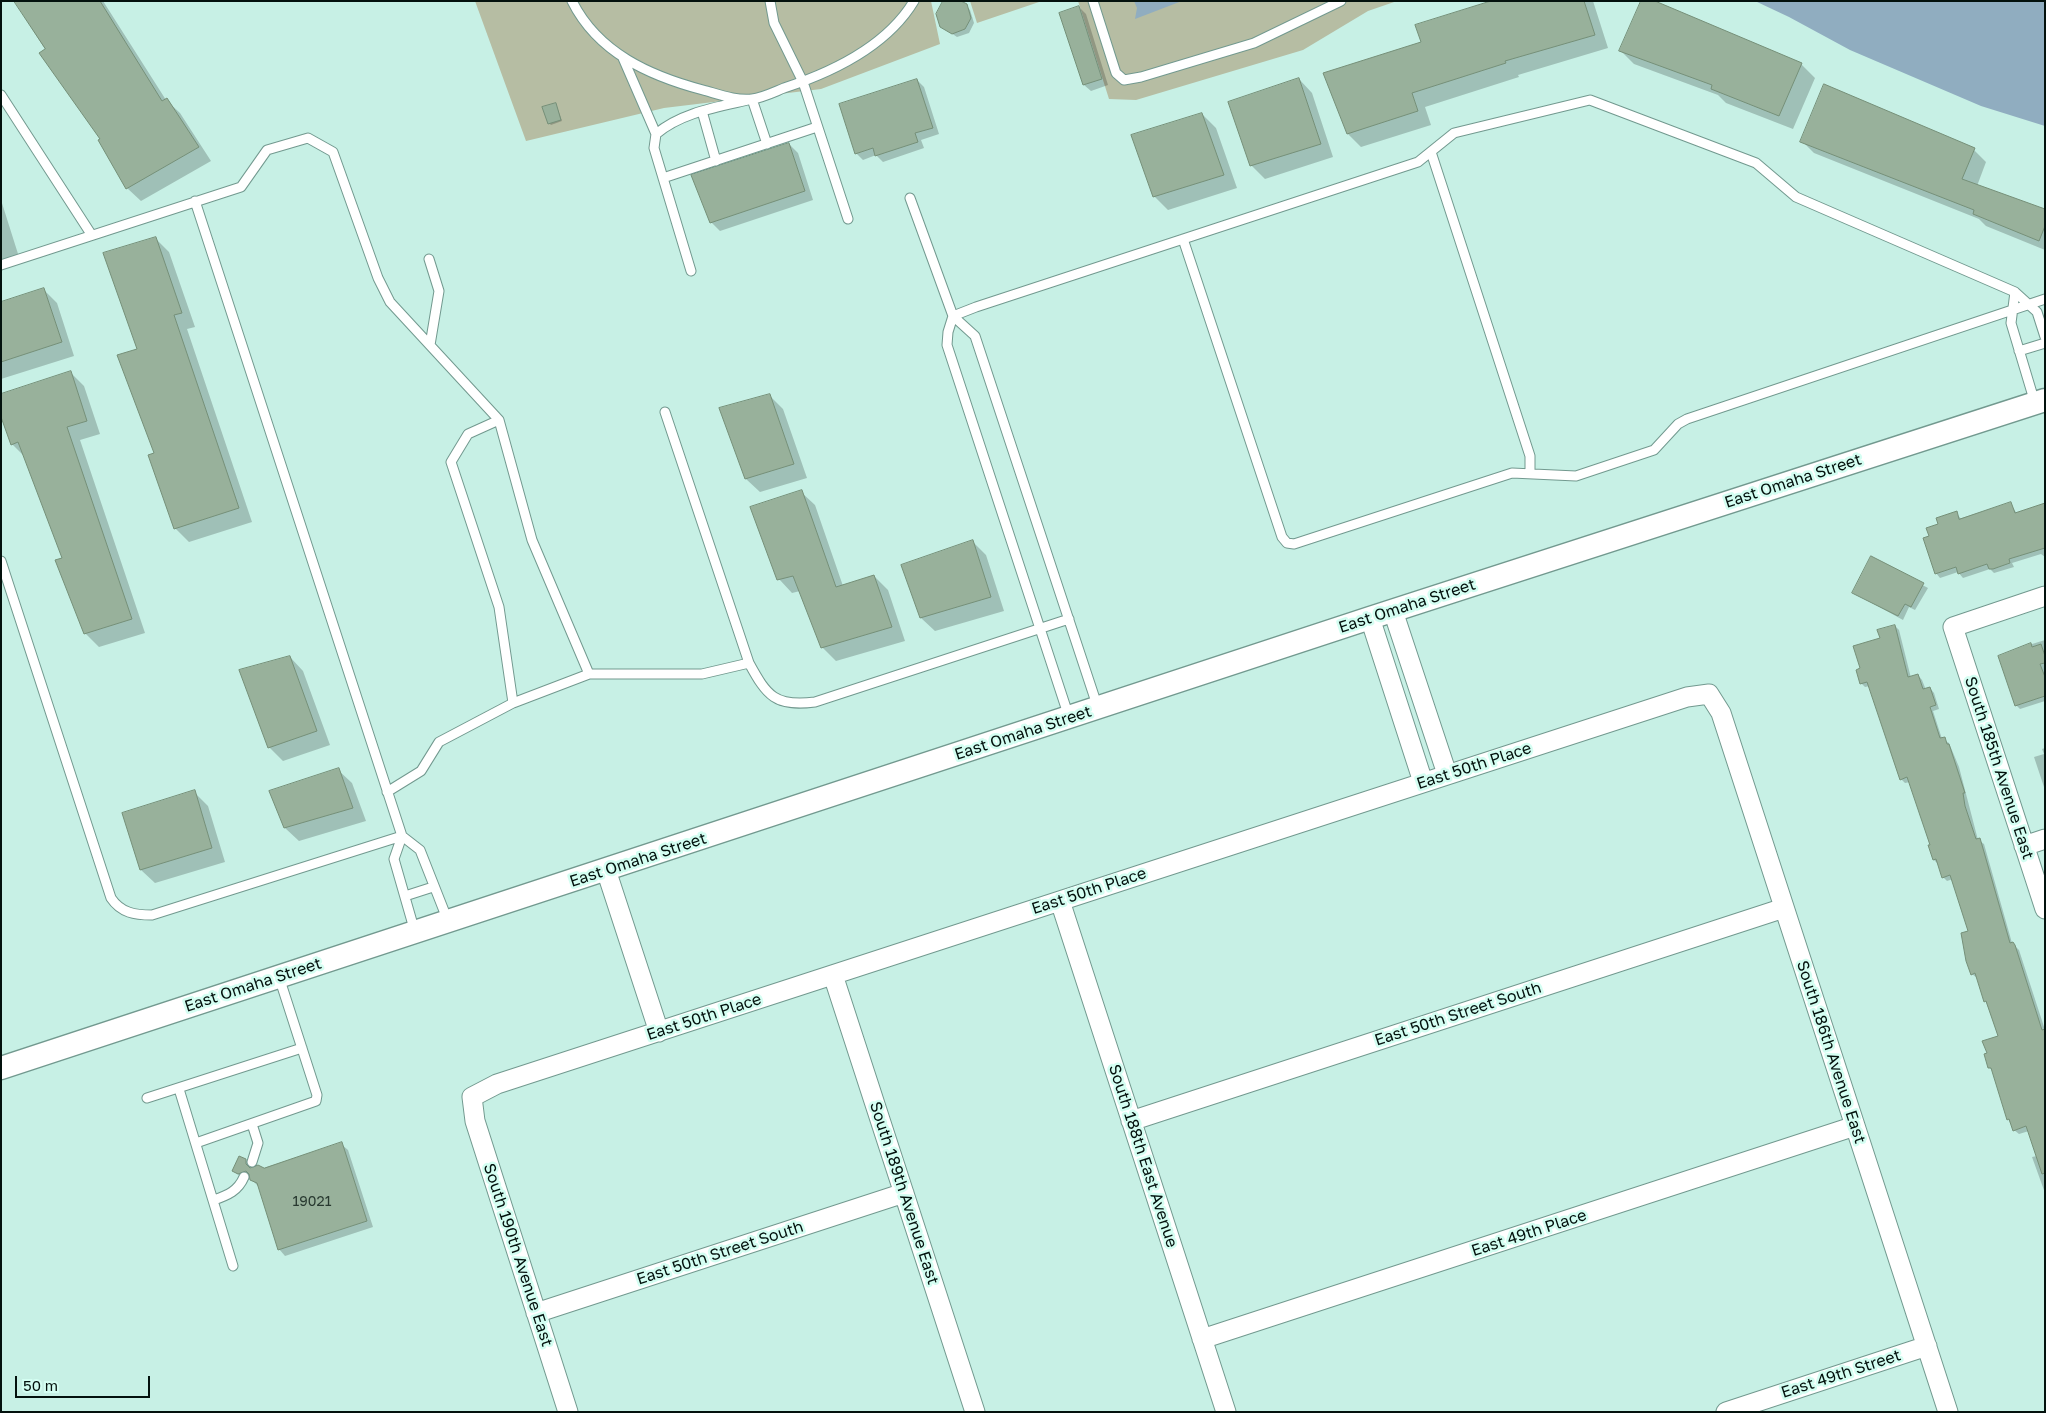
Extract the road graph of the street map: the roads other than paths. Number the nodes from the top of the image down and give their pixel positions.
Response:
1 (572, 1) edge
2 (770, 1) edge
3 (914, 1) edge
4 (1093, 1) edge
5 (1341, 1) edge
6 (623, 58) junction
7 (803, 82) junction
8 (1, 95) edge
9 (752, 99) junction
10 (702, 111) junction
11 (817, 127) junction
12 (656, 134) junction
13 (766, 144) junction
14 (1431, 152) junction
15 (716, 161) junction
16 (663, 178) junction
17 (910, 198) dead end
18 (195, 201) junction
19 (848, 219) dead end
20 (91, 234) junction
21 (1183, 239) junction
22 (429, 259) dead end
23 (1, 265) edge
24 (691, 271) dead end
25 (2015, 292) junction
26 (2045, 299) edge
27 (2029, 304) junction
28 (2013, 310) junction
29 (953, 316) junction
30 (2045, 337) edge
31 (2045, 343) edge
32 (430, 345) junction
33 (2019, 350) junction
34 (2040, 402) edge
35 (665, 412) dead end
36 (499, 420) junction
37 (1530, 473) junction
38 (1, 561) edge
39 (2045, 596) edge
40 (1393, 611) junction
41 (1370, 618) junction
42 (1069, 619) junction
43 (1041, 628) junction
44 (749, 663) junction
45 (588, 674) junction
46 (1709, 694) joint
47 (513, 703) junction
48 (1098, 708) junction
49 (1069, 718) junction
50 (1447, 774) junction
51 (1423, 782) junction
52 (387, 792) junction
53 (402, 836) junction
54 (2045, 839) edge
55 (2024, 846) junction
56 (606, 870) junction
57 (433, 887) junction
58 (405, 896) junction
59 (1060, 901) junction
60 (1784, 908) junction
61 (2045, 909) edge
62 (449, 922) junction
63 (415, 933) junction
64 (833, 975) junction
65 (279, 976) junction
66 (659, 1032) junction
67 (302, 1048) junction
68 (1, 1068) edge
69 (178, 1089) junction
70 (472, 1097) joint
71 (147, 1098) dead end
72 (1131, 1121) junction
73 (252, 1124) junction
74 (1855, 1126) junction
75 (196, 1143) junction
76 (252, 1162) dead end
77 (244, 1178) dead end
78 (904, 1194) junction
79 (214, 1200) junction
80 (233, 1266) dead end
81 (536, 1313) junction
82 (1202, 1339) junction
83 (1927, 1346) junction
84 (568, 1412) edge
85 (975, 1412) edge
86 (1226, 1412) edge
87 (1726, 1412) edge
88 (1948, 1412) edge

1 - 6 lane
2 - 7 lane
3 - 7 lane
4 - 5 lane
6 - 9 lane
6 - 12 lane
7 - 9 lane
7 - 11 lane
8 - 20 lane
9 - 10 lane
9 - 13 lane
10 - 12 lane
10 - 15 lane
11 - 13 lane
11 - 19 lane
12 - 16 lane
13 - 15 lane
14 - 21 lane
14 - 25 lane
14 - 37 lane
15 - 16 lane
16 - 24 lane
17 - 29 lane
18 - 20 lane
18 - 32 lane
18 - 52 lane
20 - 23 lane
21 - 29 lane
21 - 37 lane
22 - 32 lane
25 - 27 lane
25 - 28 lane
26 - 27 lane
27 - 28 lane
27 - 30 lane
28 - 33 lane
28 - 37 lane
29 - 42 lane
29 - 43 lane
31 - 33 lane
32 - 36 lane
33 - 34 lane
34 - 40 street, East Omaha Street
35 - 44 lane
36 - 45 lane
36 - 47 lane
38 - 53 lane
39 - 55 street, South 185th Avenue East
40 - 41 street, East Omaha Street
40 - 50 street
41 - 48 street, East Omaha Street
41 - 51 street
42 - 43 lane
42 - 48 lane
43 - 44 lane
43 - 49 lane
44 - 45 lane
45 - 47 lane
46 - 50 street, East 50th Place
46 - 60 street, South 186th Avenue East
47 - 52 lane
48 - 49 street, East Omaha Street
49 - 56 street, East Omaha Street
50 - 51 street, East 50th Place
51 - 59 street, East 50th Place
52 - 53 lane
53 - 57 lane
53 - 58 lane
54 - 55 street
55 - 61 street, South 185th Avenue East
56 - 62 street, East Omaha Street
56 - 66 street
57 - 58 lane
57 - 62 lane
58 - 63 lane
59 - 64 street, East 50th Place
59 - 72 street, South 188th East Avenue
60 - 72 street, East 50th Street South
60 - 74 street, South 186th Avenue East
62 - 63 street, East Omaha Street
63 - 65 street, East Omaha Street
64 - 66 street, East 50th Place
64 - 78 street, South 189th Avenue East
65 - 67 lane
65 - 68 street, East Omaha Street
66 - 70 street, East 50th Place
67 - 69 lane
67 - 73 lane
69 - 71 lane
69 - 75 lane
70 - 81 street, South 190th Avenue East
72 - 82 street, South 188th East Avenue
73 - 75 lane
73 - 76 lane
74 - 82 street, East 49th Place
74 - 83 street, South 186th Avenue East
75 - 79 lane
77 - 79 lane
78 - 81 street, East 50th Street South
78 - 85 street, South 189th Avenue East
79 - 80 lane
81 - 84 street, South 190th Avenue East
82 - 86 street, South 188th East Avenue
83 - 87 street, East 49th Street
83 - 88 street, South 186th Avenue East

